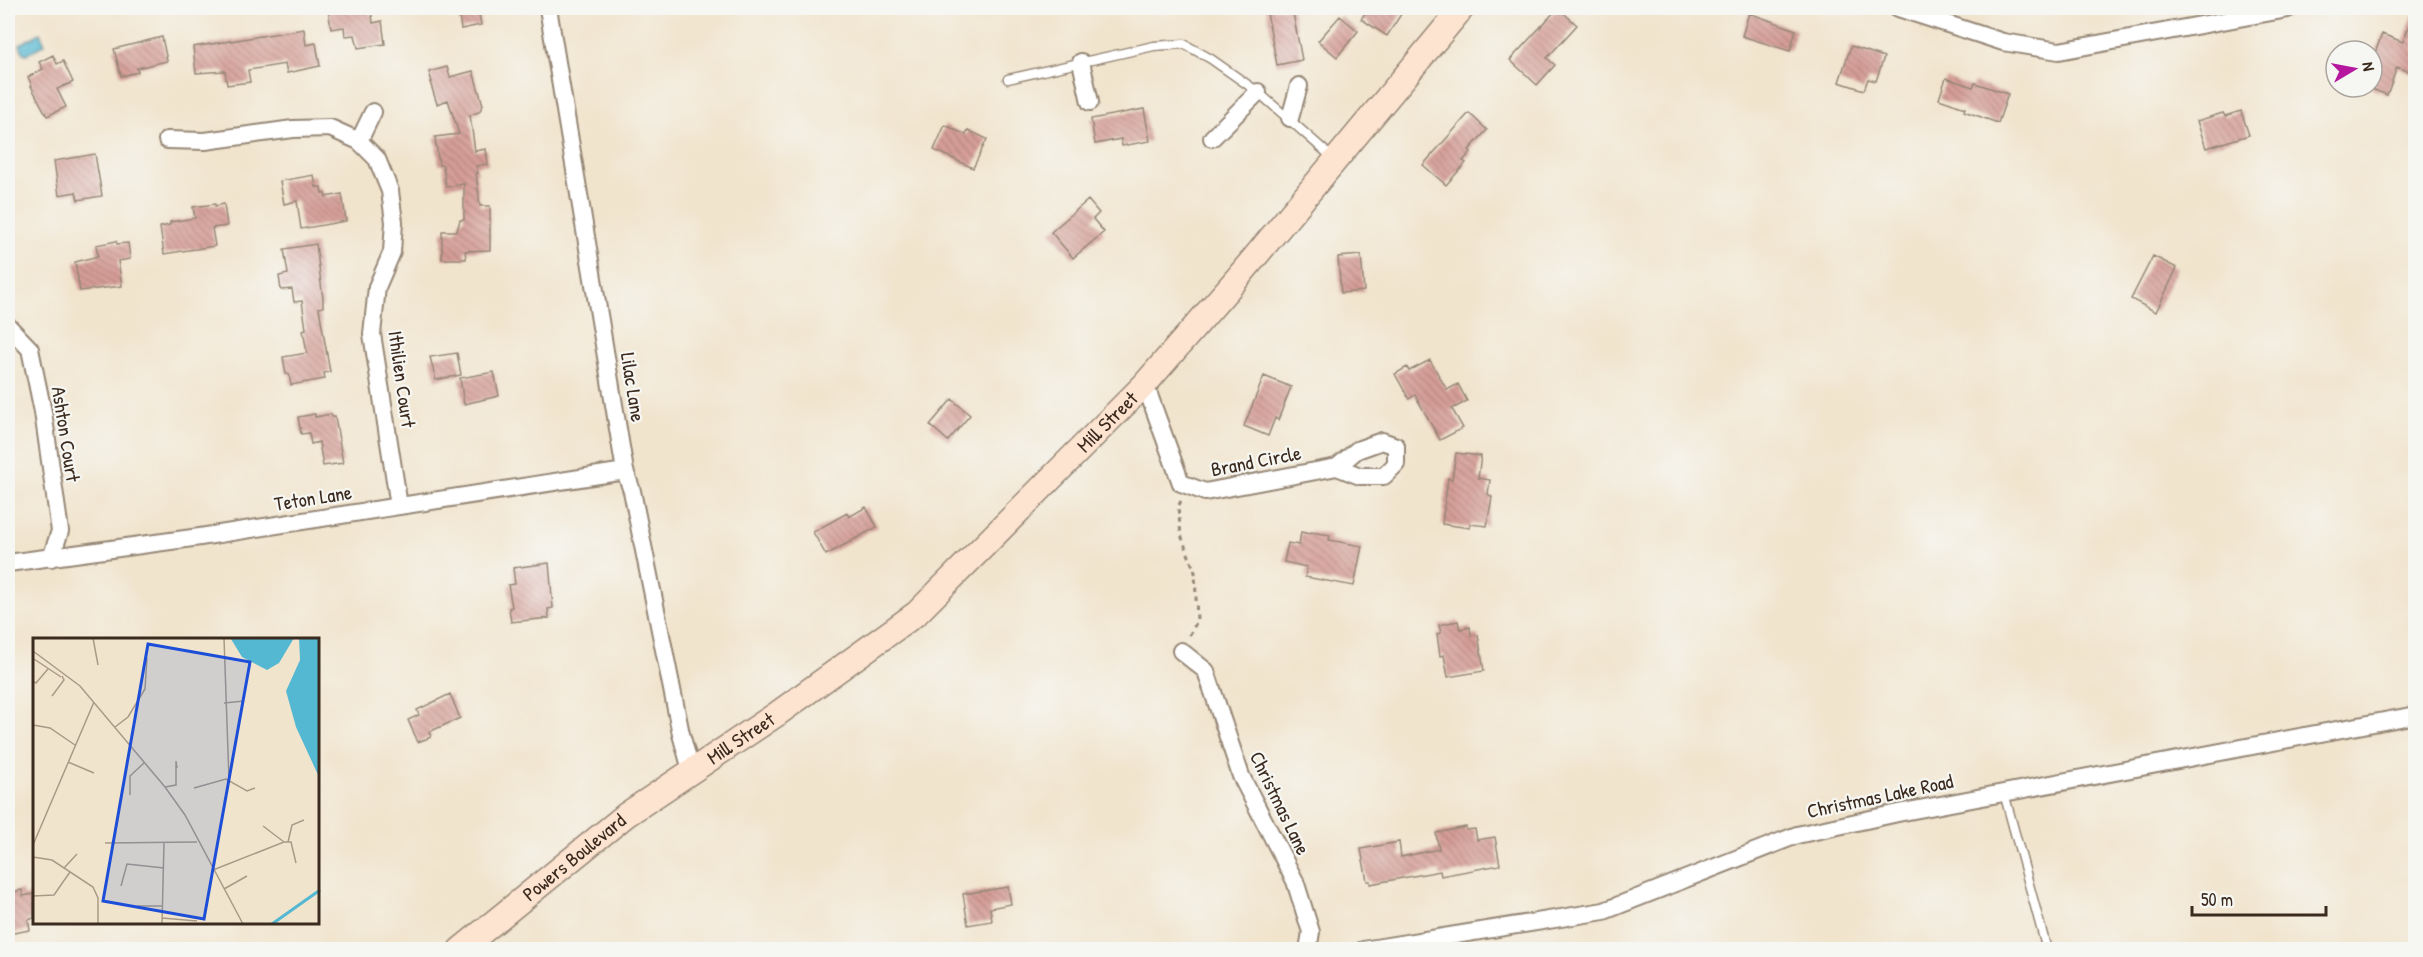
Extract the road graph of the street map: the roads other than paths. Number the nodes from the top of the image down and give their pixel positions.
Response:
1 (548, 8) edge
2 (1462, 8) edge
3 (1898, 8) edge
4 (2288, 9) edge
5 (1081, 62) junction
6 (1008, 79) dead end
7 (1299, 86) dead end
8 (1258, 92) junction
9 (1090, 102) dead end
10 (373, 112) dead end
11 (1290, 118) junction
12 (1212, 138) dead end
13 (167, 140) dead end
14 (359, 141) junction
15 (1335, 160) junction
16 (8, 326) edge
17 (1145, 384) junction
18 (1337, 467) dead end
19 (625, 471) junction
20 (399, 506) junction
21 (51, 558) junction
22 (8, 563) edge
23 (1181, 651) road end
24 (2415, 714) edge
25 (691, 770) junction
26 (2004, 793) junction
27 (460, 950) edge
28 (1308, 950) edge
29 (1363, 950) edge
30 (2047, 950) edge

1 - 19 street, Lilac Lane
2 - 15 main road, Mill Street
3 - 4 street
5 - 6 lane
5 - 8 lane
5 - 9 street
7 - 11 street
8 - 11 lane
8 - 12 street
10 - 14 street
11 - 15 lane
13 - 14 street, Ithilien Court
14 - 20 street, Ithilien Court
15 - 17 main road, Mill Street
16 - 21 street, Ashton Court
17 - 18 street, Brand Circle
17 - 25 main road, Mill Street
19 - 20 street, Teton Lane
19 - 25 street, Lilac Lane
20 - 21 street, Teton Lane
21 - 22 street, Teton Lane
23 - 28 street, Christmas Lane
24 - 26 street, Christmas Lake Road
25 - 27 main road, Powers Boulevard
26 - 29 street, Christmas Lake Road
26 - 30 lane

